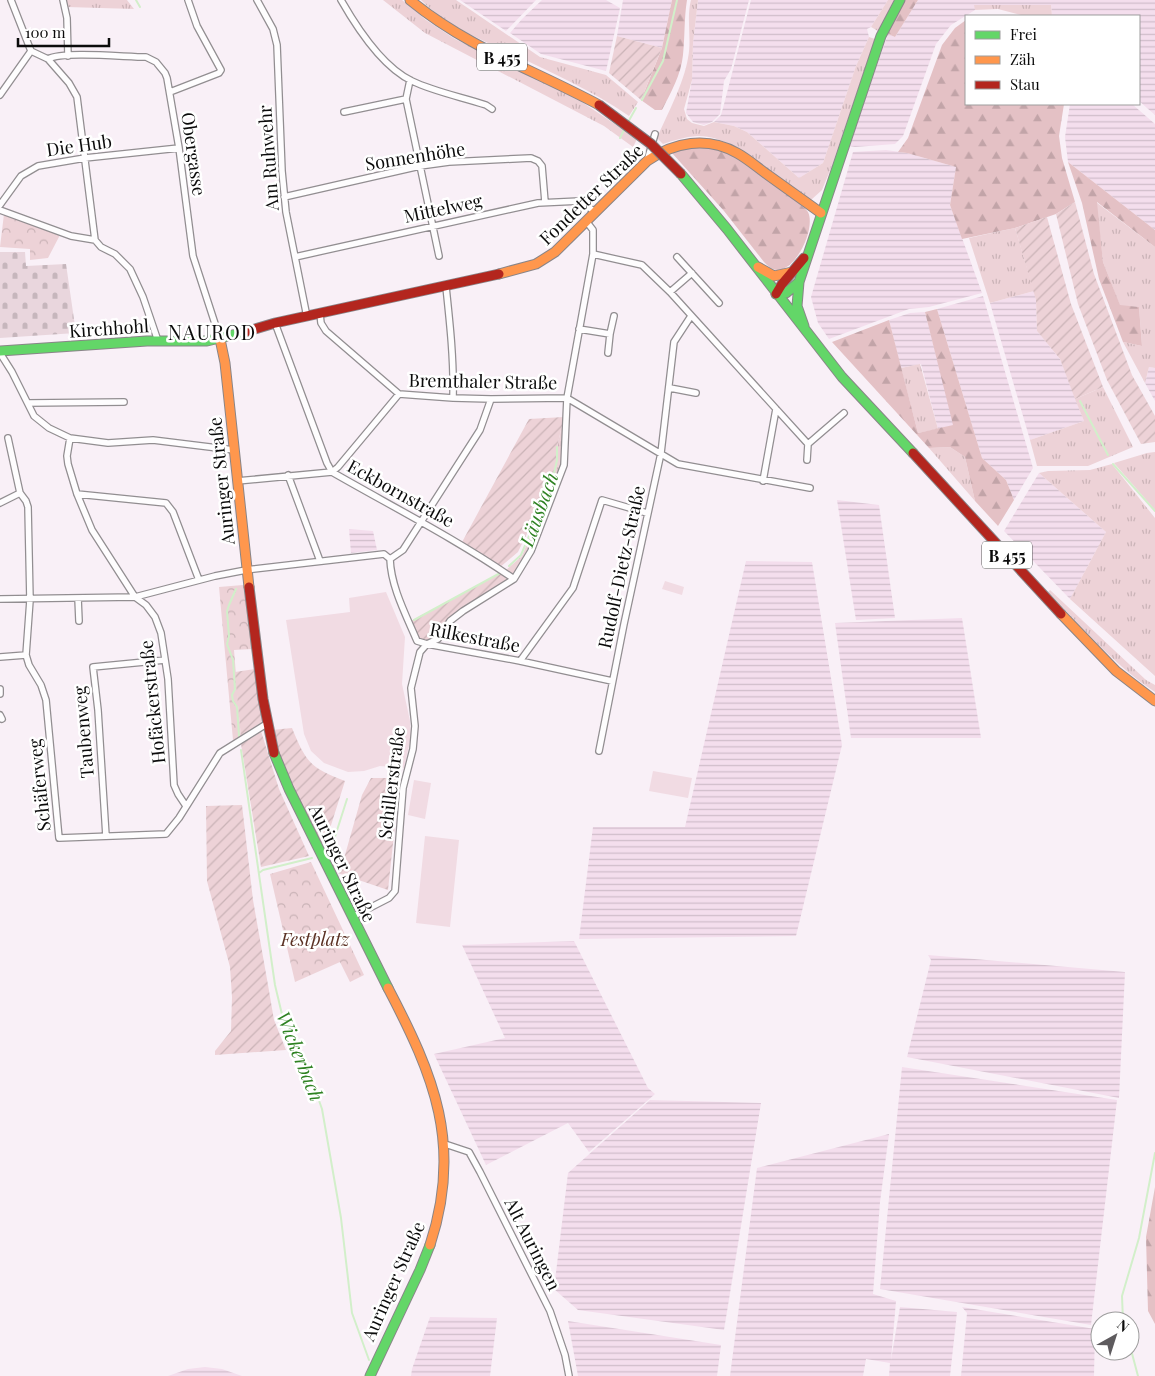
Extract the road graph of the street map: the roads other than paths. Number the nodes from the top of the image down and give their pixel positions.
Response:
1 (10, 0) edge
2 (62, 0) edge
3 (188, 0) edge
4 (257, 0) edge
5 (341, 0) edge
6 (410, 0) edge
7 (900, 0) edge
8 (32, 51) junction
9 (68, 56) junction
10 (48, 60) junction
11 (410, 80) junction
12 (170, 92) junction
13 (0, 95) edge
14 (406, 99) junction
15 (492, 109) dead end
16 (344, 112) dead end
17 (655, 134) dead end
18 (179, 148) junction
19 (85, 158) junction
20 (647, 161) junction
21 (420, 166) junction
22 (284, 196) junction
23 (545, 202) junction
24 (0, 205) edge
25 (0, 210) edge
26 (595, 212) junction
27 (821, 213) junction
28 (586, 221) junction
29 (432, 226) junction
30 (95, 240) junction
31 (809, 250) junction
32 (593, 254) junction
33 (439, 256) dead end
34 (295, 257) junction
35 (677, 257) dead end
36 (749, 258) junction
37 (794, 271) junction
38 (692, 273) junction
39 (799, 282) junction
40 (446, 287) junction
41 (670, 292) junction
42 (776, 294) junction
43 (719, 303) dead end
44 (320, 314) junction
45 (614, 316) dead end
46 (691, 316) junction
47 (307, 317) junction
48 (275, 323) junction
49 (579, 329) junction
50 (806, 333) junction
51 (610, 334) junction
52 (220, 339) junction
53 (158, 341) junction
54 (0, 352) edge
55 (608, 353) dead end
56 (670, 388) junction
57 (696, 393) dead end
58 (399, 394) junction
59 (452, 398) junction
60 (567, 398) junction
61 (491, 399) junction
62 (124, 402) dead end
63 (28, 403) junction
64 (776, 409) junction
65 (844, 413) dead end
66 (8, 438) dead end
67 (70, 438) junction
68 (808, 444) junction
69 (234, 450) junction
70 (661, 453) junction
71 (807, 460) dead end
72 (332, 472) junction
73 (288, 475) junction
74 (763, 480) junction
75 (237, 481) junction
76 (810, 488) dead end
77 (20, 494) junction
78 (77, 494) junction
79 (0, 503) edge
80 (648, 513) junction
81 (421, 523) junction
82 (390, 559) junction
83 (320, 561) junction
84 (246, 570) junction
85 (514, 579) junction
86 (199, 580) junction
87 (135, 597) junction
88 (78, 598) junction
89 (0, 599) edge
90 (30, 600) junction
91 (78, 622) dead end
92 (427, 644) junction
93 (26, 655) junction
94 (0, 657) edge
95 (165, 660) junction
96 (520, 661) junction
97 (612, 681) junction
98 (0, 689) edge
99 (0, 694) edge
100 (1155, 701) edge
101 (268, 723) junction
102 (599, 751) dead end
103 (186, 806) junction
104 (106, 836) junction
105 (352, 916) junction
106 (445, 1144) junction
107 (370, 1376) edge
108 (569, 1376) edge

1 - 8 street
2 - 9 street
3 - 12 street
4 - 22 street, Am Ruhwehr
5 - 11 street
6 - 36 street, B 455, bridge
7 - 27 street
8 - 10 street
8 - 13 street
9 - 10 street, Obergasse
9 - 12 street, Obergasse
10 - 19 street
11 - 14 street
11 - 15 street
12 - 18 street, Obergasse
14 - 16 street
14 - 21 street
17 - 20 street
18 - 19 street, Die Hub
18 - 52 street, Obergasse
19 - 24 street, Die Hub
19 - 30 street
20 - 26 street, Fondetter Straße
20 - 27 street, Fondetter Straße
21 - 22 street, Sonnenhöhe
21 - 23 street, Sonnenhöhe
21 - 29 street
22 - 34 street, Am Ruhwehr
23 - 26 street, Mittelweg
23 - 29 street, Mittelweg
25 - 30 street
26 - 28 street, Fondetter Straße
27 - 31 street
28 - 32 street, Schillerstraße
28 - 40 street, Fondetter Straße
29 - 33 street
29 - 34 street, Mittelweg
30 - 53 street
31 - 37 street
31 - 39 street
32 - 41 street
32 - 49 street, Schillerstraße
34 - 47 street, Am Ruhwehr
35 - 38 street
36 - 37 street
36 - 42 street, B 455
37 - 42 street
38 - 41 street
38 - 43 street
39 - 42 street
39 - 50 street
40 - 44 street, Fondetter Straße
40 - 59 street
41 - 46 street
42 - 50 street, B 455
44 - 47 street, Fondetter Straße
44 - 58 street, Bremthaler Straße
45 - 51 street
46 - 56 street, Rudolf-Dietz-Straße
46 - 64 street
47 - 48 street, Fondetter Straße
48 - 52 street, Fondetter Straße
48 - 72 street, Eckbornstraße
49 - 51 street
49 - 60 street, Schillerstraße
50 - 100 street, B 455
51 - 55 street
52 - 53 street, Kirchhohl
52 - 69 street, Auringer Straße
53 - 54 street, Kirchhohl
54 - 63 street
56 - 57 street
56 - 70 street, Rudolf-Dietz-Straße
58 - 59 street, Bremthaler Straße
58 - 72 street
59 - 61 street, Bremthaler Straße
60 - 61 street, Bremthaler Straße
60 - 70 street, Bremthaler Straße
60 - 85 street, Schillerstraße
61 - 81 street
62 - 63 street
63 - 67 street
64 - 68 street
64 - 74 street
65 - 68 street
66 - 77 street, Schäferweg
67 - 69 street
67 - 78 street, Hofäckerstraße
68 - 71 street
69 - 75 street, Auringer Straße
70 - 74 street, Bremthaler Straße
70 - 80 street, Rudolf-Dietz-Straße
72 - 73 street
72 - 81 street, Eckbornstraße
73 - 75 street
73 - 83 street
74 - 76 street, Bremthaler Straße
75 - 84 street, Auringer Straße
77 - 79 street
77 - 90 street, Schäferweg
78 - 86 street
78 - 87 street, Hofäckerstraße
80 - 96 street
80 - 97 street, Rudolf-Dietz-Straße
81 - 82 street
81 - 85 street, Eckbornstraße
82 - 83 street
82 - 92 street, Rilkestraße
83 - 84 street
84 - 86 street
84 - 101 street, Auringer Straße
85 - 92 street, Schillerstraße
86 - 87 street
87 - 88 street
87 - 95 street, Hofäckerstraße
88 - 90 street
88 - 91 street
89 - 90 street
90 - 93 street, Schäferweg
92 - 96 street, Rilkestraße
92 - 105 street, Schillerstraße
93 - 94 street
93 - 104 street, Schäferweg
95 - 103 street, Hofäckerstraße
95 - 104 street, Taubenweg
96 - 97 street, Rilkestraße
97 - 102 street, Rudolf-Dietz-Straße
98 - 99 street
101 - 103 street, Schäferweg
101 - 105 street, Auringer Straße
103 - 104 street, Schäferweg
105 - 106 street, Auringer Straße
106 - 107 street, Auringer Straße
106 - 108 street, Alt Auringen

